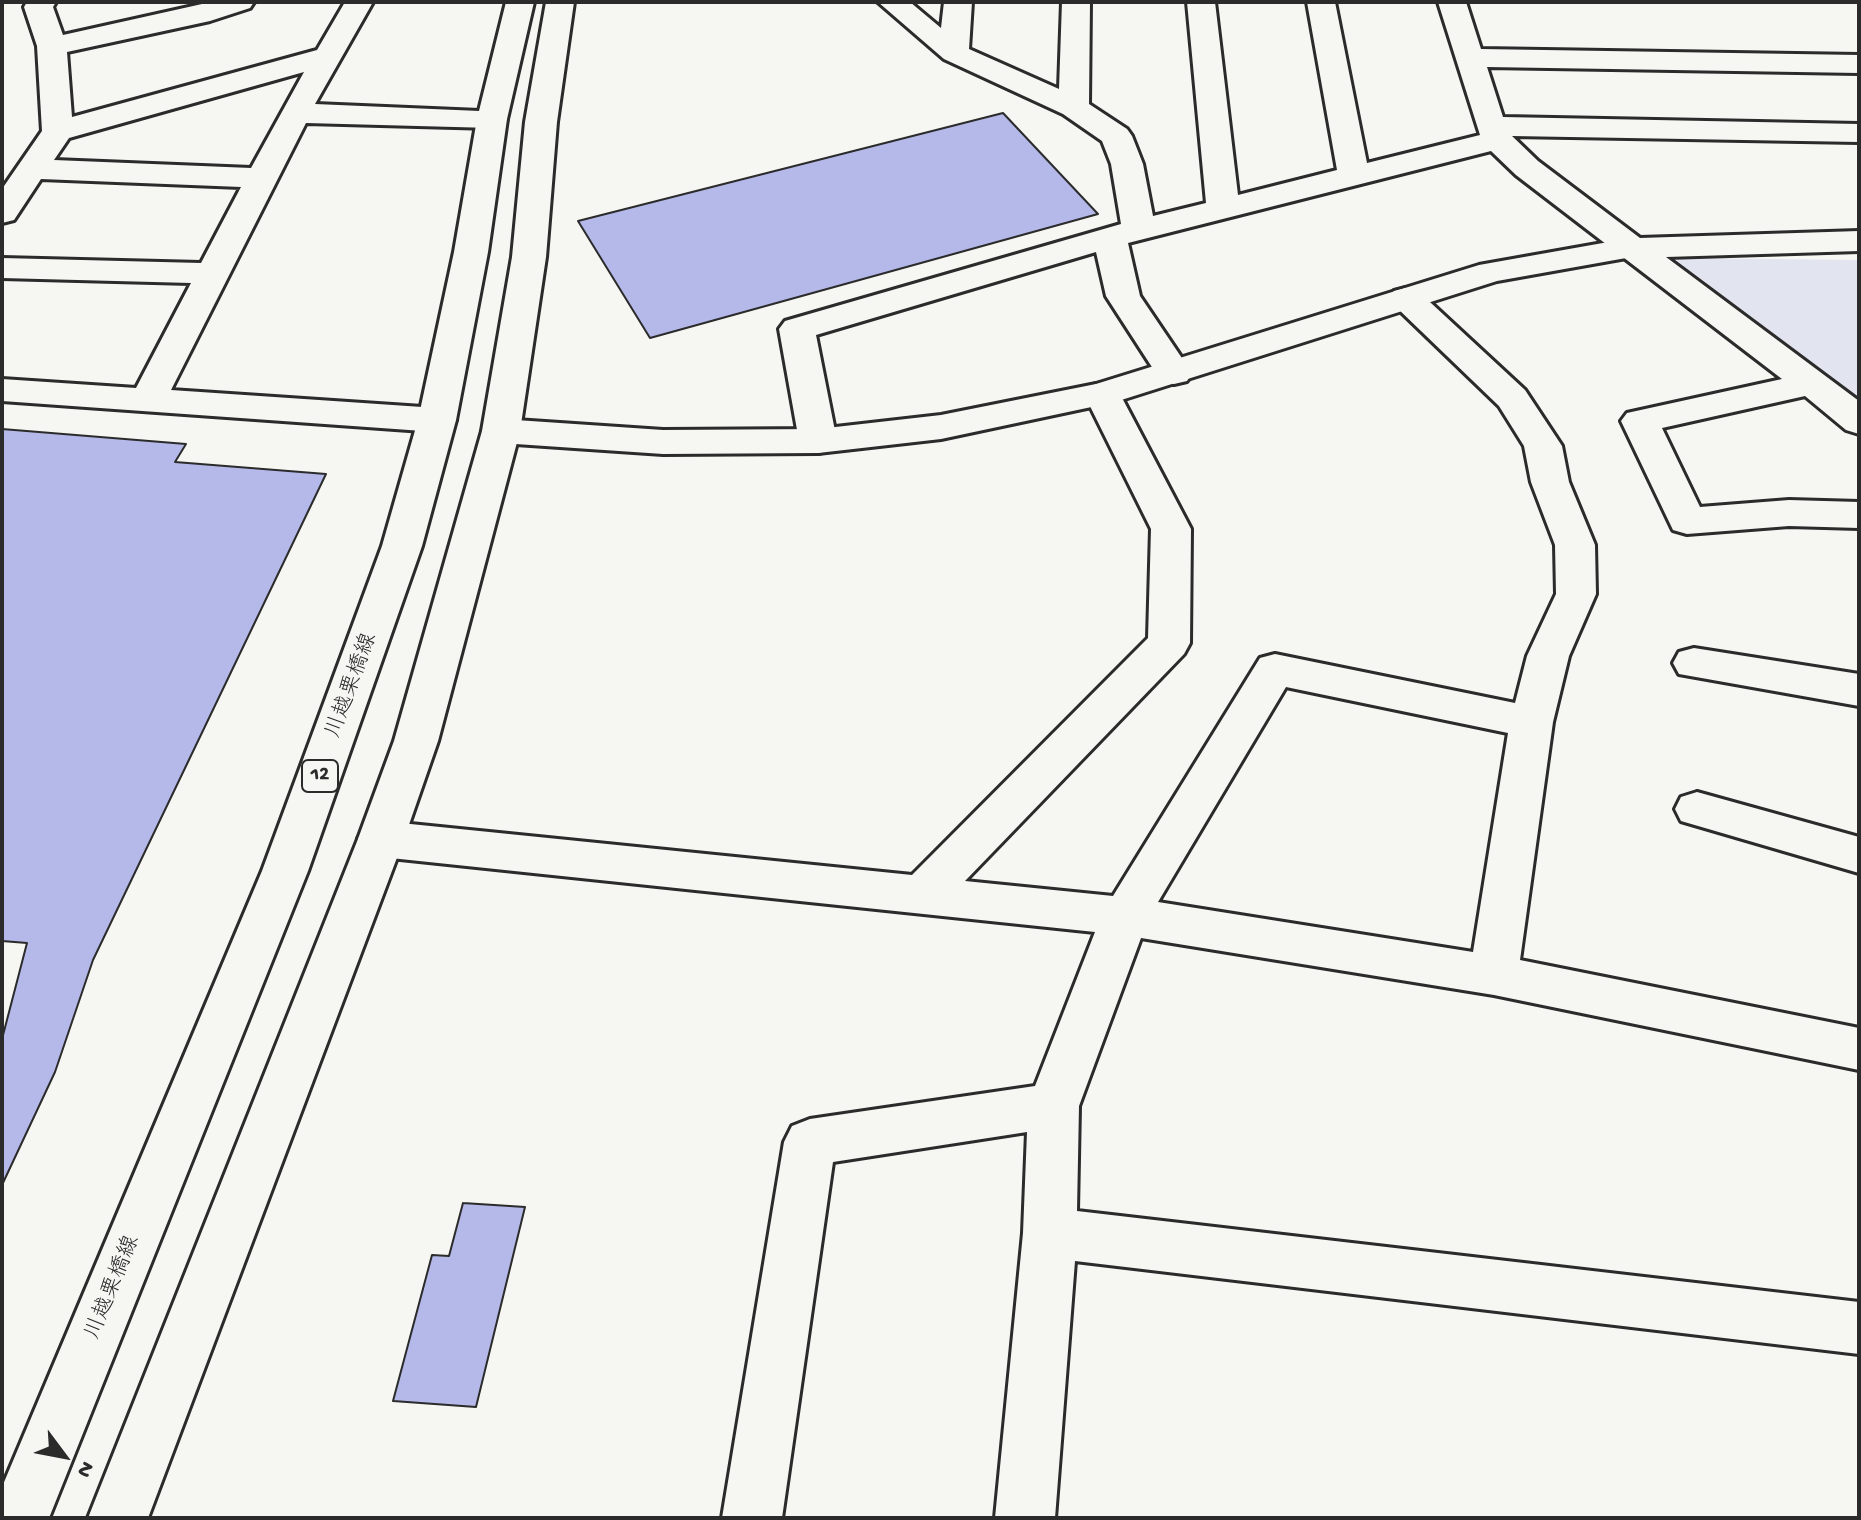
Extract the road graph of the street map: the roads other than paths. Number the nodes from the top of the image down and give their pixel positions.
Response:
1 (240, 2) edge
2 (359, 2) edge
3 (520, 2) edge
4 (560, 2) edge
5 (892, 2) edge
6 (958, 2) edge
7 (1076, 2) edge
8 (1201, 2) edge
9 (1321, 2) edge
10 (1452, 2) edge
11 (31, 5) edge
12 (52, 46) junction
13 (954, 53) junction
14 (331, 55) junction
15 (1469, 58) junction
16 (1859, 64) edge
17 (1074, 107) junction
18 (295, 113) junction
19 (492, 119) junction
20 (58, 131) junction
21 (1494, 133) junction
22 (1859, 133) edge
23 (31, 169) junction
24 (1354, 176) junction
25 (261, 178) junction
26 (1223, 209) junction
27 (2, 213) edge
28 (1124, 234) junction
29 (1859, 241) edge
30 (1631, 248) junction
31 (2, 268) edge
32 (213, 273) junction
33 (1406, 298) junction
34 (1174, 373) junction
35 (1810, 384) junction
36 (2, 390) edge
37 (1102, 394) junction
38 (148, 400) junction
39 (437, 420) junction
40 (1859, 422) edge
41 (501, 431) junction
42 (818, 441) junction
43 (1859, 515) edge
44 (1694, 663) dead end
45 (1859, 690) edge
46 (1531, 722) junction
47 (1697, 809) dead end
48 (381, 839) junction
49 (1859, 855) edge
50 (924, 893) junction
51 (1125, 916) junction
52 (1494, 975) junction
53 (1859, 1049) edge
54 (1053, 1106) junction
55 (1050, 1233) junction
56 (1859, 1328) edge
57 (19, 1518) edge
58 (118, 1518) edge
59 (752, 1518) edge
60 (1025, 1518) edge

1 - 12 street
2 - 14 street
3 - 19 street, 川越栗橋線 / 12
4 - 41 street
5 - 13 street
6 - 13 street
7 - 17 street
8 - 26 street
9 - 24 street
10 - 15 street
11 - 12 street
12 - 20 street
13 - 17 street
14 - 18 street
14 - 20 street
15 - 16 street
15 - 21 street
17 - 28 street
18 - 19 street
18 - 25 street
19 - 39 street, 川越栗橋線 / 12
20 - 23 street
21 - 22 street
21 - 24 street
21 - 30 street
23 - 25 street
23 - 27 street
24 - 26 street
25 - 32 street
26 - 28 street
28 - 34 street
28 - 42 street
29 - 30 street
30 - 33 street
30 - 35 street
31 - 32 street
32 - 38 street
33 - 34 street
33 - 46 street
34 - 37 street
35 - 40 street
35 - 43 street
36 - 38 street
37 - 42 street
37 - 50 street
38 - 39 street
39 - 57 street, 川越栗橋線 / 12
41 - 42 street
41 - 48 street
44 - 45 street
46 - 51 street
46 - 52 street
47 - 49 street
48 - 50 street
48 - 58 street
50 - 51 street
51 - 52 street
51 - 54 street
52 - 53 street
54 - 55 street
54 - 59 street
55 - 56 street
55 - 60 street

